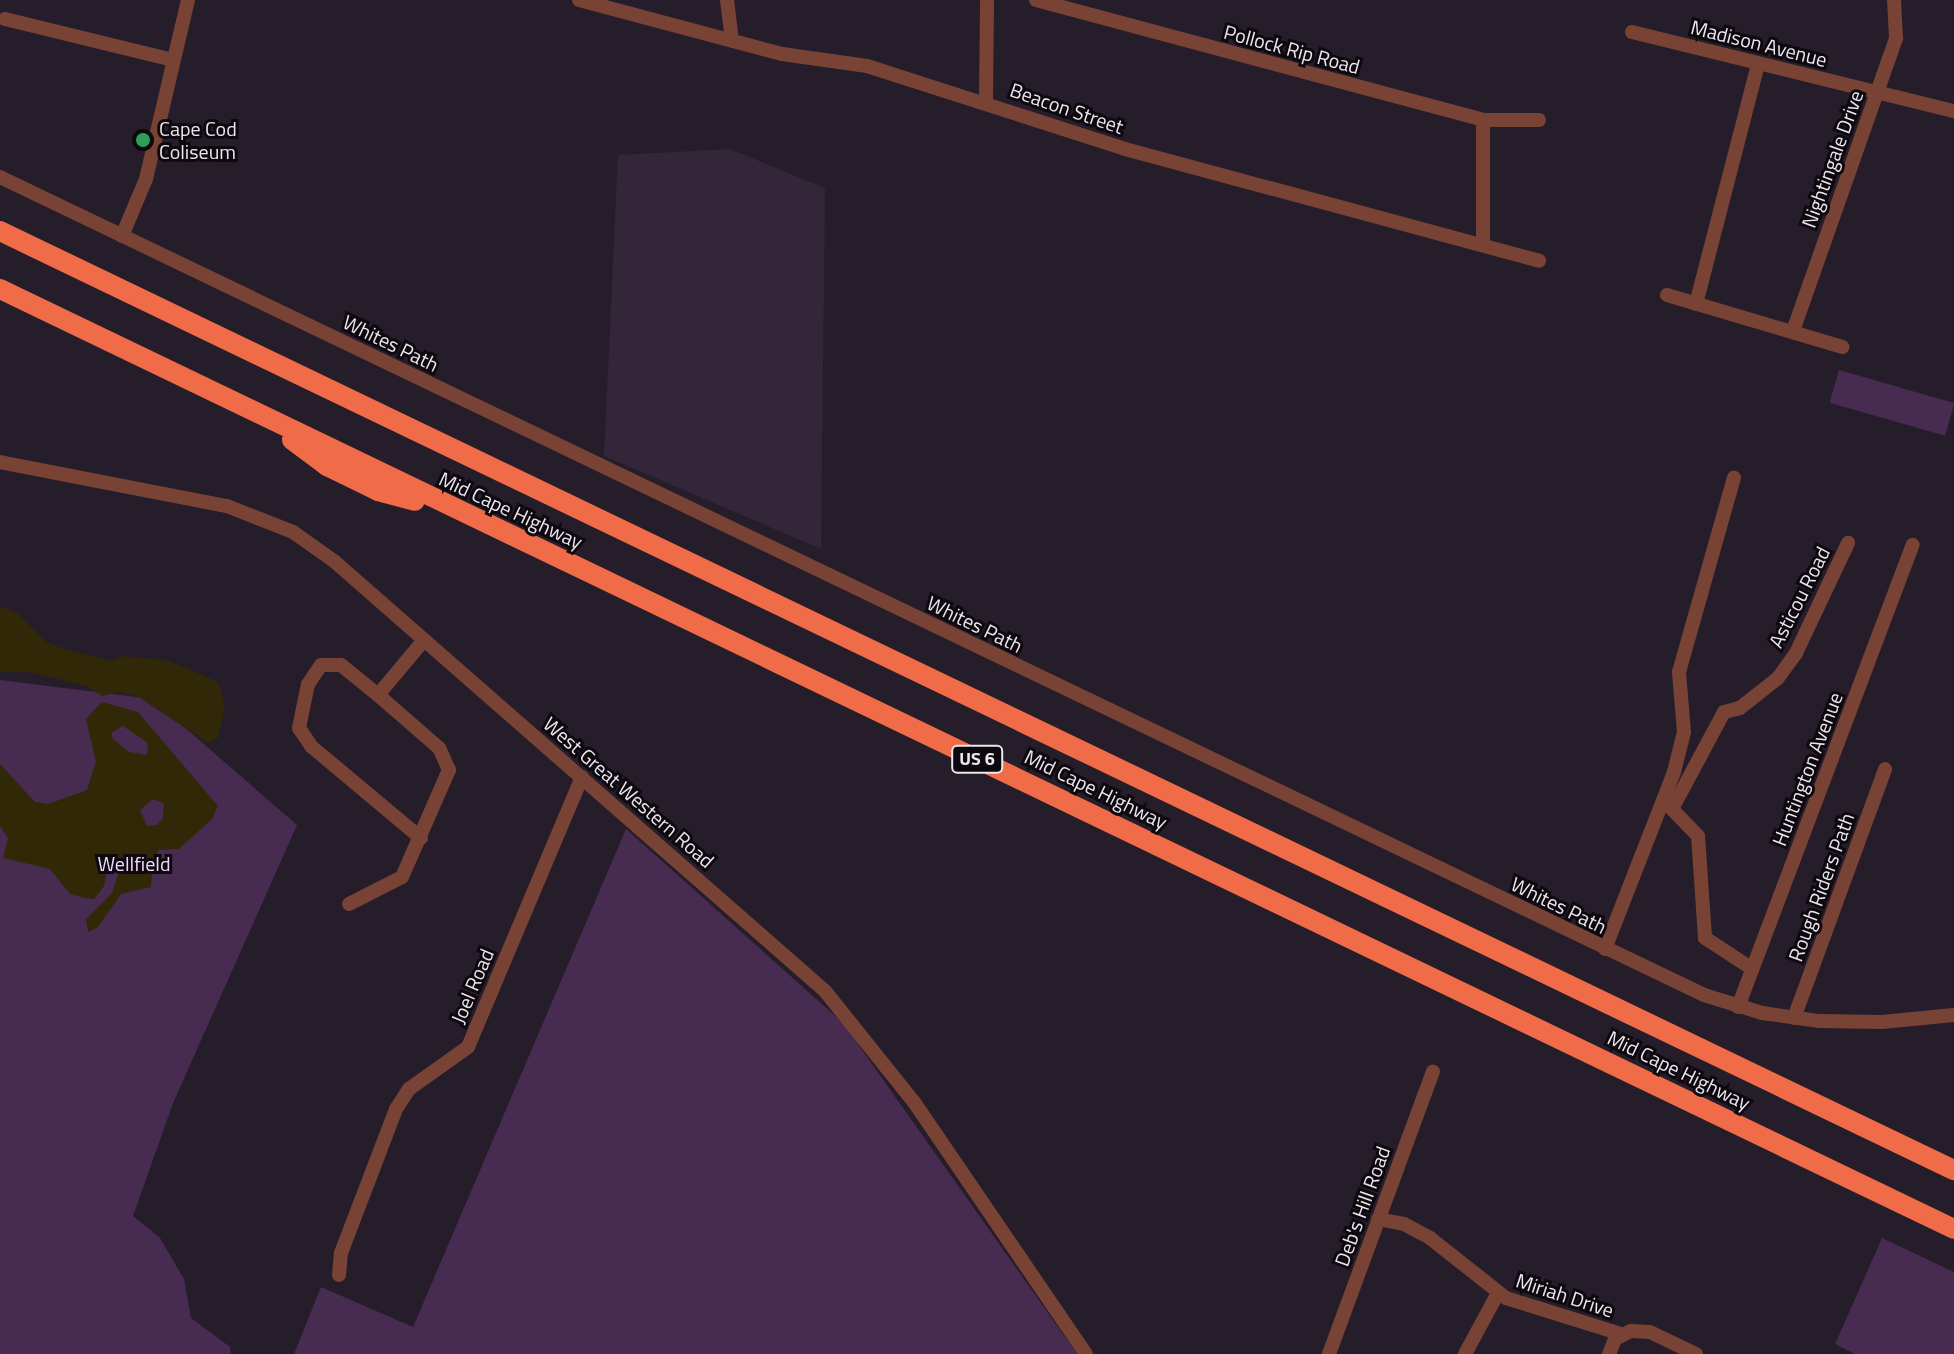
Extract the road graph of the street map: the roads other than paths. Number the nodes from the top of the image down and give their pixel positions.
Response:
1 (579, 0) edge
2 (727, 0) edge
3 (987, 0) edge
4 (1036, 0) edge
5 (1894, 0) edge
6 (187, 6) edge
7 (5, 19) dead end
8 (1632, 32) dead end
9 (732, 41) junction
10 (173, 60) junction
11 (1758, 64) junction
12 (1877, 92) junction
13 (986, 100) junction
14 (1954, 111) edge
15 (1483, 120) junction
16 (1539, 120) dead end
17 (0, 177) edge
18 (0, 231) edge
19 (122, 236) junction
20 (1483, 243) junction
21 (1539, 261) dead end
22 (0, 289) edge
23 (1667, 295) dead end
24 (1696, 304) junction
25 (1793, 331) junction
26 (1842, 347) dead end
27 (0, 462) edge
28 (1734, 478) dead end
29 (1848, 543) dead end
30 (1913, 545) dead end
31 (424, 640) junction
32 (378, 695) junction
33 (1885, 769) dead end
34 (582, 777) junction
35 (421, 838) junction
36 (349, 904) dead end
37 (1605, 949) junction
38 (1751, 968) junction
39 (1738, 1007) junction
40 (1954, 1015) edge
41 (1794, 1018) junction
42 (1433, 1072) dead end
43 (1954, 1170) edge
44 (1378, 1219) junction
45 (1954, 1229) edge
46 (339, 1275) dead end
47 (1498, 1293) junction
48 (1621, 1334) junction
49 (1086, 1354) edge
50 (1329, 1354) edge
51 (1465, 1354) edge
52 (1609, 1354) edge
53 (1696, 1354) edge

1 - 9 street, Beacon Street
2 - 9 street
3 - 13 street
4 - 15 street, Pollock Rip Road
5 - 12 street, Nightingale Drive
6 - 10 street
7 - 10 street
8 - 11 street, Madison Avenue
9 - 13 street, Beacon Street
10 - 19 street
11 - 12 street, Madison Avenue
11 - 24 street
12 - 14 street, Madison Avenue
12 - 25 street, Nightingale Drive
13 - 20 street, Beacon Street
15 - 16 street, Pollock Rip Road
15 - 20 street
17 - 19 street, Whites Path
18 - 43 highway, Mid Cape Highway / US 6
19 - 37 street, Whites Path
20 - 21 street, Beacon Street
22 - 45 highway, Mid Cape Highway / US 6
23 - 24 street
24 - 25 street
25 - 26 street
27 - 31 street, West Great Western Road
28 - 37 street
29 - 38 street, Asticou Road
30 - 38 street, Huntington Avenue
31 - 32 street
31 - 34 street, West Great Western Road
32 - 35 street
32 - 35 street
33 - 41 street, Rough Riders Path
34 - 46 street, Joel Road
34 - 49 street, West Great Western Road
35 - 36 street
37 - 39 street, Whites Path
38 - 39 street, Huntington Avenue
39 - 41 street, Whites Path
40 - 41 street, Whites Path
42 - 44 street, Deb's Hill Road
44 - 47 street, Miriah Drive
44 - 50 street, Deb's Hill Road
47 - 48 street, Miriah Drive
47 - 51 street
48 - 52 street
48 - 53 street, Miriah Drive

